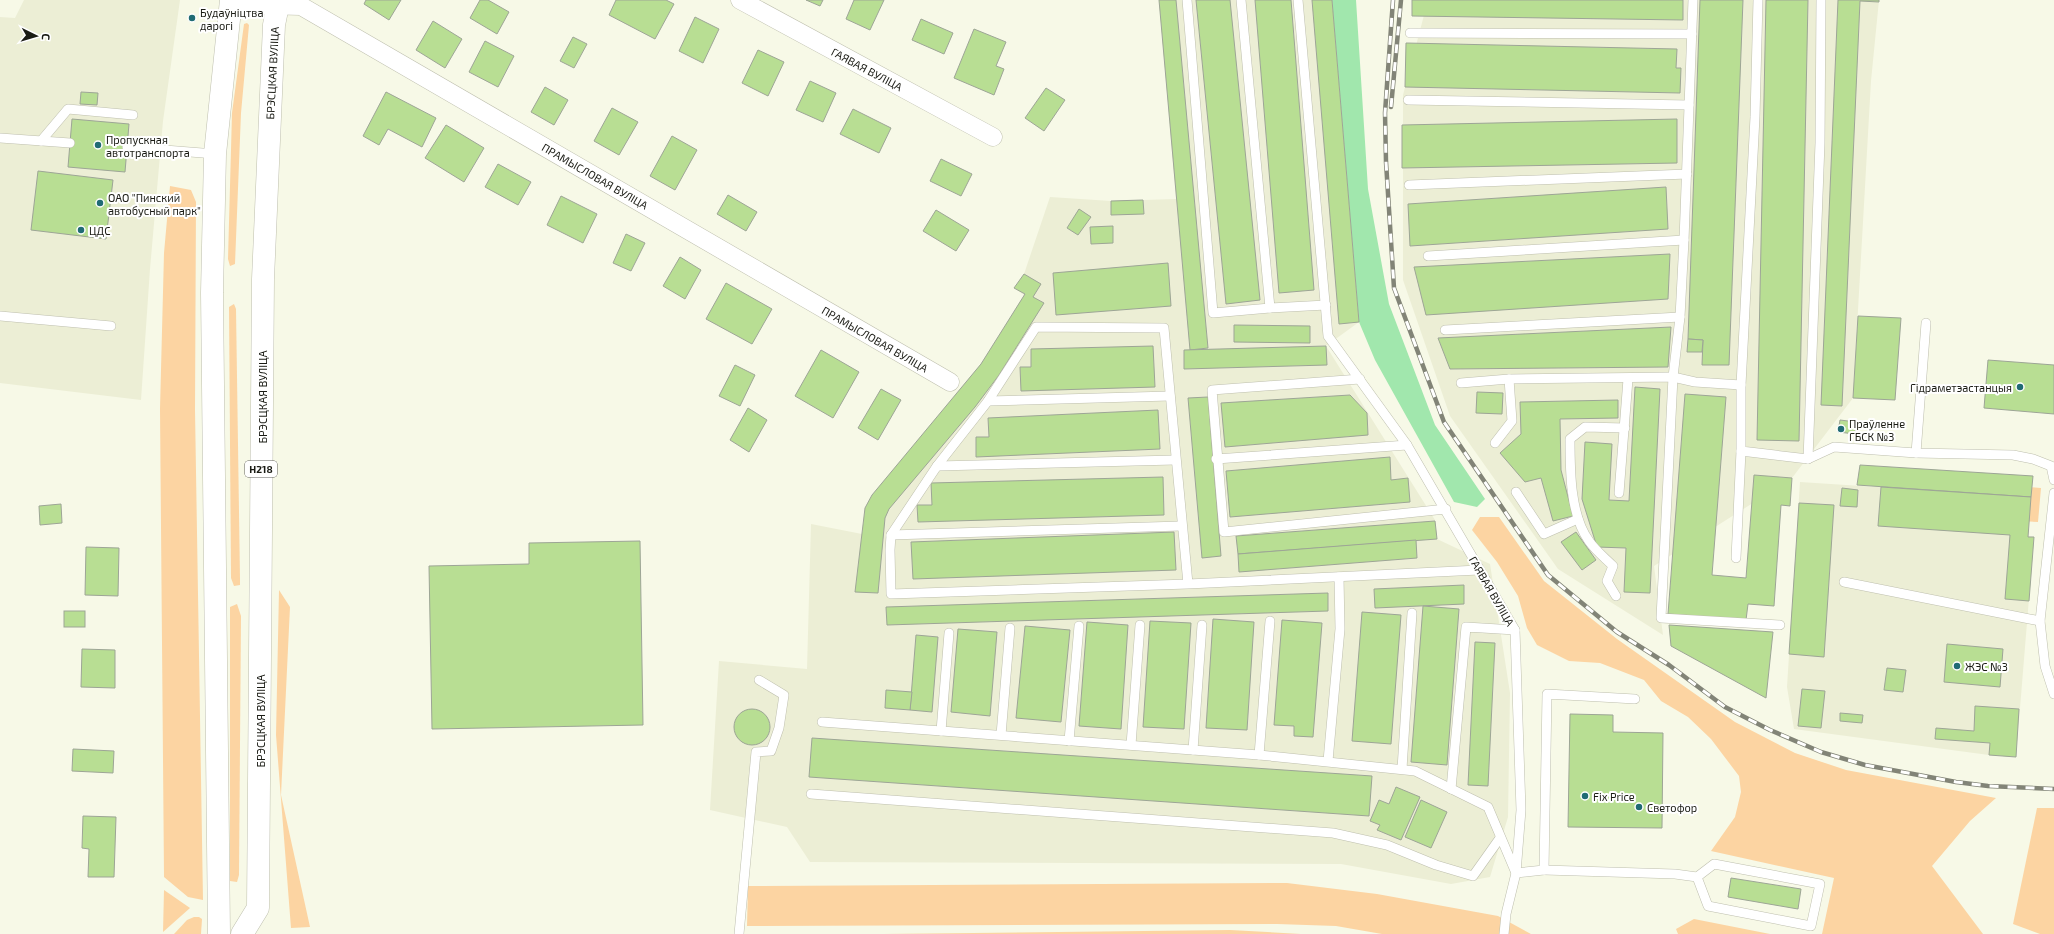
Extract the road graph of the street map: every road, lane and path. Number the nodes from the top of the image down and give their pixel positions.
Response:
1 (740, 0) edge
2 (1187, 0) edge
3 (1241, 0) edge
4 (1298, 0) edge
5 (1693, 0) edge
6 (1758, 0) edge
7 (1821, 0) edge
8 (231, 2) edge
9 (278, 3) edge
10 (1410, 33) dead end
11 (1692, 34) junction
12 (1408, 100) dead end
13 (1689, 105) junction
14 (133, 115) dead end
15 (993, 137) dead end
16 (0, 138) edge
17 (41, 141) junction
18 (70, 143) dead end
19 (127, 147) dead end
20 (215, 154) junction
21 (1687, 174) junction
22 (1408, 184) dead end
23 (1684, 240) junction
24 (1428, 256) dead end
25 (1326, 305) junction
26 (1270, 308) junction
27 (0, 316) edge
28 (1680, 317) junction
29 (1926, 324) dead end
30 (111, 326) dead end
31 (1445, 330) dead end
32 (1673, 377) junction
33 (1360, 379) junction
34 (1509, 379) junction
35 (1628, 379) junction
36 (950, 382) dead end
37 (1461, 383) dead end
38 (1741, 385) junction
39 (1170, 396) junction
40 (988, 401) junction
41 (1625, 428) junction
42 (1495, 443) dead end
43 (1407, 445) junction
44 (1741, 451) junction
45 (1916, 453) junction
46 (1216, 459) junction
47 (1808, 459) junction
48 (1175, 460) junction
49 (937, 466) junction
50 (2054, 480) edge
51 (1516, 492) dead end
52 (2054, 492) edge
53 (1619, 493) dead end
54 (1446, 509) junction
55 (1578, 519) junction
56 (2052, 524) edge
57 (1181, 526) junction
58 (891, 535) junction
59 (1736, 558) dead end
60 (1479, 570) junction
61 (1339, 577) junction
62 (1844, 582) dead end
63 (1188, 584) junction
64 (1616, 596) dead end
65 (1412, 613) dead end
66 (1270, 621) dead end
67 (2040, 621) junction
68 (1202, 625) dead end
69 (1780, 625) dead end
70 (1079, 626) dead end
71 (1140, 626) dead end
72 (1010, 628) dead end
73 (1515, 630) junction
74 (949, 633) dead end
75 (759, 680) dead end
76 (2054, 694) edge
77 (1635, 699) dead end
78 (822, 722) dead end
79 (941, 731) junction
80 (1000, 735) junction
81 (1069, 740) junction
82 (1131, 745) junction
83 (1193, 750) junction
84 (1259, 755) junction
85 (1328, 761) junction
86 (1402, 769) junction
87 (1451, 789) junction
88 (811, 794) dead end
89 (1500, 838) junction
90 (1544, 870) junction
91 (1516, 873) junction
92 (1698, 877) junction
93 (219, 934) edge
94 (242, 934) edge
95 (739, 934) edge
96 (1504, 934) edge

1 - 15 street, ГАЯВАЯ ВУЛІЦА
2 - 26 lane
3 - 26 lane
4 - 25 lane
5 - 11 lane
6 - 38 lane
7 - 47 lane
8 - 9 street, ПРАМЫСЛОВАЯ ВУЛІЦА
8 - 20 main road
9 - 36 street, ПРАМЫСЛОВАЯ ВУЛІЦА
9 - 94 main road, БРЭСЦКАЯ ВУЛІЦА / Н218
10 - 11 lane
11 - 13 lane
12 - 13 lane
13 - 21 lane
14 - 17 lane
16 - 17 lane
17 - 18 lane
19 - 20 lane
20 - 93 main road
21 - 22 lane
21 - 23 lane
23 - 24 lane
23 - 28 lane
25 - 26 lane
25 - 33 lane, ГАЯВАЯ ВУЛІЦА
27 - 30 lane
28 - 31 lane
28 - 32 lane
29 - 45 lane
32 - 35 lane
32 - 38 lane
32 - 69 lane
33 - 43 lane, ГАЯВАЯ ВУЛІЦА
33 - 46 lane
34 - 35 lane
34 - 37 lane
34 - 42 lane
35 - 41 lane
38 - 44 lane
39 - 40 lane
39 - 40 lane
39 - 48 lane
40 - 49 lane
41 - 53 lane
41 - 55 lane
43 - 46 lane
43 - 54 lane, ГАЯВАЯ ВУЛІЦА
44 - 47 lane
44 - 59 lane
45 - 47 lane
45 - 50 lane
46 - 54 lane
48 - 49 lane
48 - 57 lane
49 - 58 lane
51 - 55 lane
52 - 56 lane
54 - 60 lane, ГАЯВАЯ ВУЛІЦА
55 - 64 lane
56 - 67 lane
57 - 58 lane
57 - 63 lane
58 - 63 lane
60 - 61 lane
60 - 73 lane, ГАЯВАЯ ВУЛІЦА
61 - 63 lane
61 - 85 lane
62 - 67 lane
65 - 86 lane
66 - 84 lane
67 - 76 lane
68 - 83 lane
70 - 81 lane
71 - 82 lane
72 - 80 lane
73 - 87 lane
73 - 91 lane, ГАЯВАЯ ВУЛІЦА
74 - 79 lane
75 - 95 lane
77 - 90 lane
78 - 79 lane
79 - 80 lane
80 - 81 lane
81 - 82 lane
82 - 83 lane
83 - 84 lane
84 - 85 lane
85 - 86 lane
86 - 87 lane
87 - 89 lane
88 - 89 lane
89 - 91 lane
90 - 91 lane
90 - 92 lane
91 - 96 lane, ГАЯВАЯ ВУЛІЦА
92 - 92 lane

